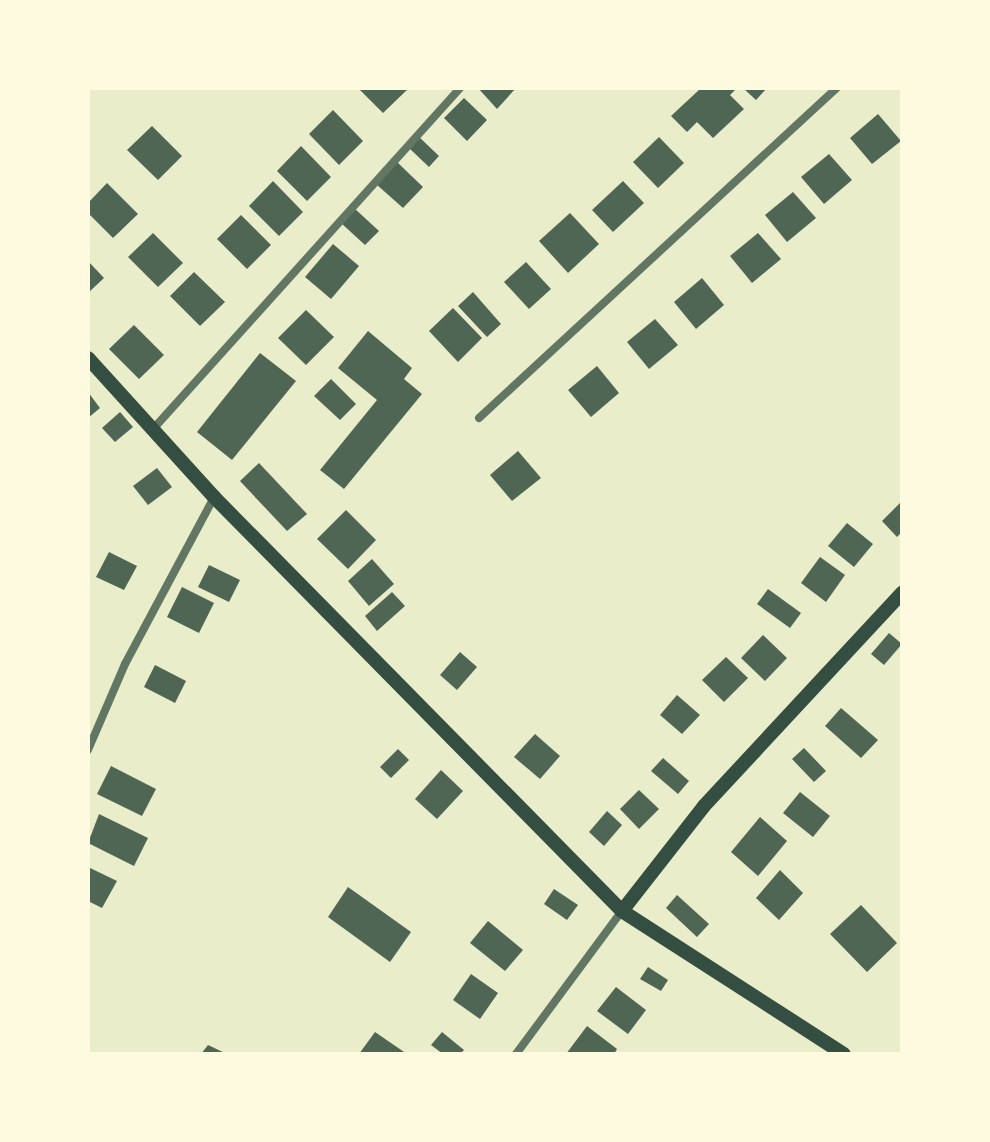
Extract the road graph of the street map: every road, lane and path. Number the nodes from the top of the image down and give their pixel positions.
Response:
1 (460, 88) edge
2 (837, 88) edge
3 (88, 358) edge
4 (479, 418) dead end
5 (154, 428) junction
6 (214, 497) junction
7 (902, 593) edge
8 (88, 750) edge
9 (622, 911) junction
10 (516, 1054) edge
11 (844, 1054) edge

1 - 5 street
2 - 4 street
3 - 5 main road
5 - 6 main road
6 - 8 street
6 - 9 main road
7 - 9 main road
9 - 10 street
9 - 11 main road

